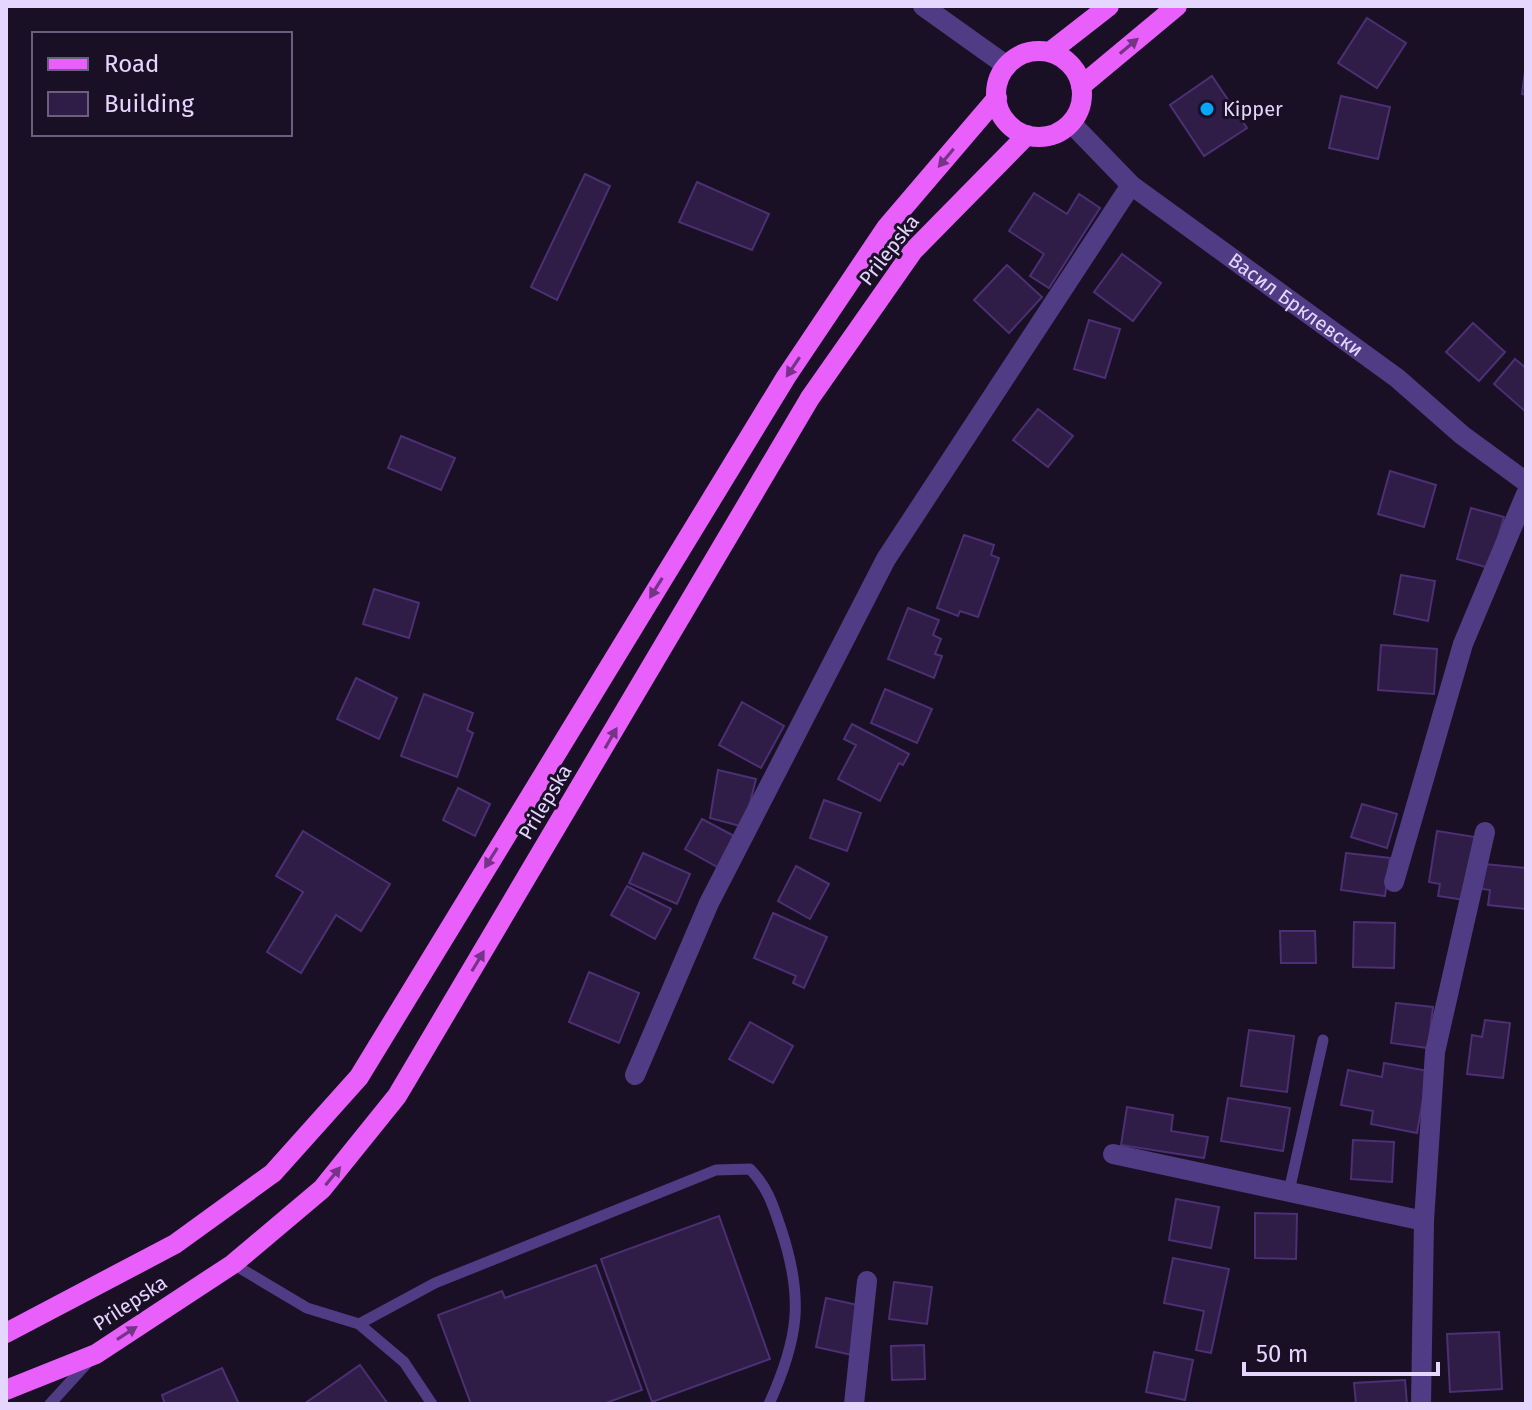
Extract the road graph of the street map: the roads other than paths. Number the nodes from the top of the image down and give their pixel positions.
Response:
1 (923, 6) edge
2 (1109, 6) edge
3 (1177, 6) edge
4 (1050, 52) junction
5 (1007, 66) junction
6 (1081, 86) junction
7 (997, 98) junction
8 (1071, 123) junction
9 (1027, 135) junction
10 (1131, 185) junction
11 (1526, 482) edge
12 (1526, 494) edge
13 (1485, 832) dead end
14 (1394, 882) dead end
15 (1323, 1040) dead end
16 (635, 1075) dead end
17 (1113, 1154) dead end
18 (1289, 1191) junction
19 (1424, 1221) junction
20 (233, 1264) junction
21 (867, 1281) dead end
22 (359, 1324) junction
23 (6, 1333) edge
24 (96, 1354) junction
25 (6, 1390) edge
26 (50, 1404) edge
27 (432, 1404) edge
28 (769, 1404) edge
29 (854, 1404) edge
30 (1421, 1404) edge

1 - 5 street
2 - 4 main road
6 -> 3 main road
4 - 5 main road
4 - 6 main road
5 - 7 main road
6 - 8 main road
7 - 9 main road
7 -> 23 main road, Prilepska
8 - 9 main road
8 - 10 street, Васил Брклевски
20 -> 9 main road, Prilepska
10 - 11 street, Васил Брклевски
10 - 16 street
12 - 14 street
13 - 19 street
15 - 18 lane
17 - 18 street
18 - 19 street
19 - 30 street
20 - 22 lane
24 -> 20 main road, Prilepska
21 - 29 street
22 - 27 lane
22 - 28 lane
24 - 25 main road, Prilepska
24 - 26 lane

